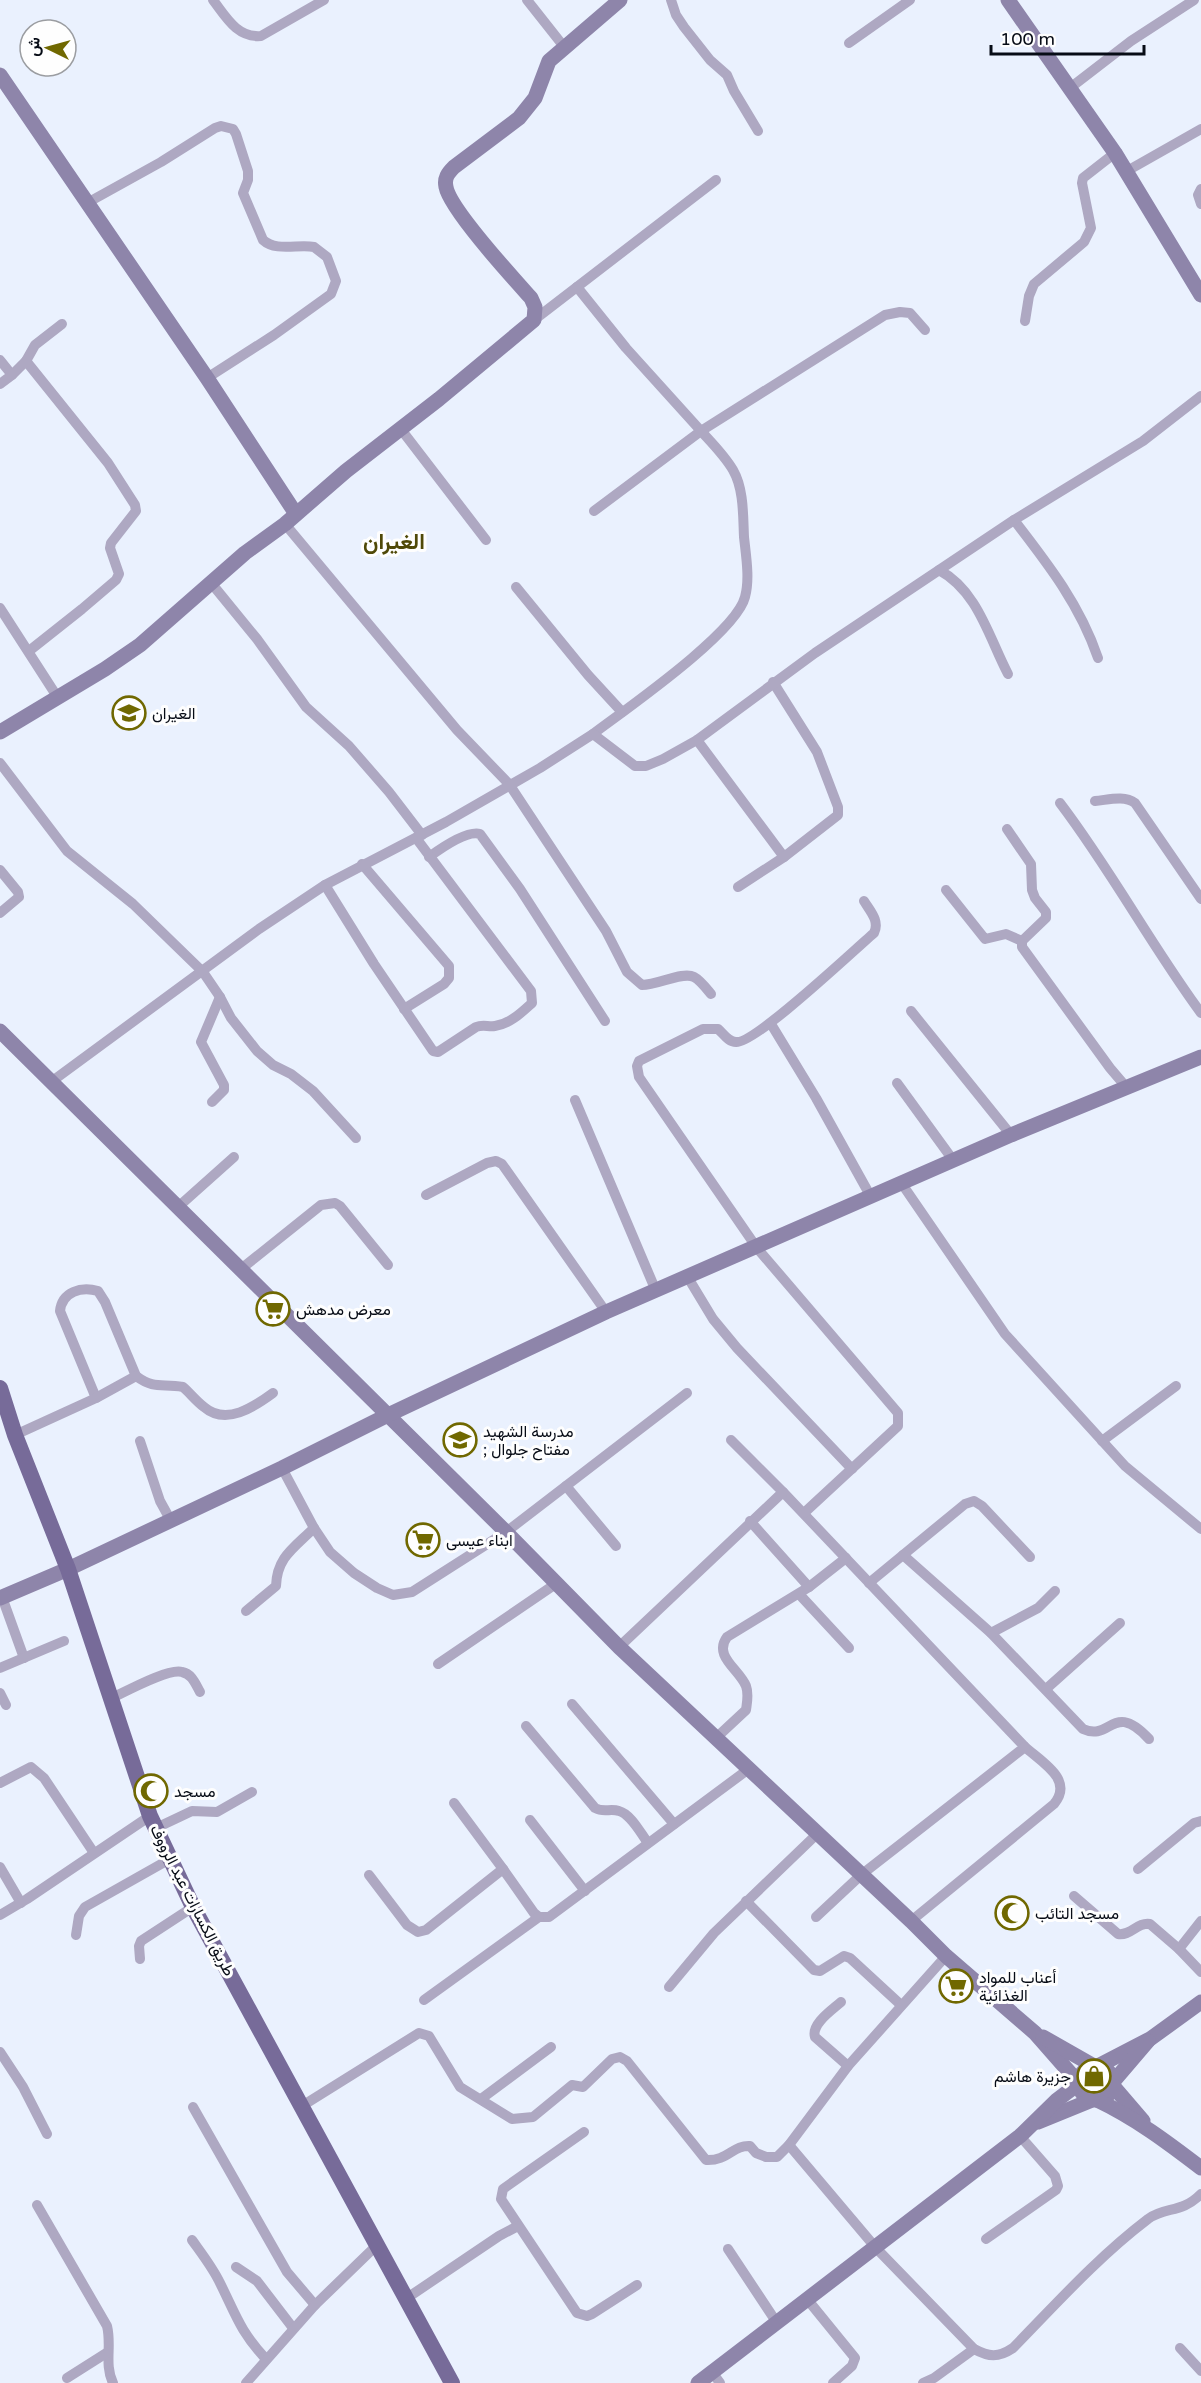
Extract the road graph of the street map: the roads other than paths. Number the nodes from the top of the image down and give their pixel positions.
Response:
1 (213, 0) edge
2 (324, 0) edge
3 (527, 0) edge
4 (620, 0) edge
5 (671, 0) edge
6 (909, 0) edge
7 (1008, 0) edge
8 (1194, 0) edge
9 (849, 43) dead end
10 (564, 48) junction
11 (0, 75) edge
12 (1070, 88) junction
13 (1201, 129) edge
14 (758, 131) dead end
15 (1115, 153) junction
16 (1127, 171) junction
17 (716, 180) dead end
18 (1201, 189) edge
19 (87, 203) junction
20 (1201, 204) edge
21 (577, 287) junction
22 (1201, 295) edge
23 (534, 320) junction
24 (1025, 321) dead end
25 (62, 324) dead end
26 (925, 330) dead end
27 (0, 360) edge
28 (26, 361) junction
29 (12, 375) junction
30 (207, 378) junction
31 (0, 384) edge
32 (1201, 396) edge
33 (400, 428) junction
34 (701, 431) junction
35 (594, 511) dead end
36 (291, 519) junction
37 (1014, 520) junction
38 (486, 540) dead end
39 (939, 570) junction
40 (212, 584) junction
41 (516, 587) dead end
42 (0, 608) edge
43 (28, 651) junction
44 (1098, 658) dead end
45 (1008, 674) dead end
46 (773, 682) junction
47 (58, 698) junction
48 (622, 712) junction
49 (0, 732) edge
50 (593, 734) junction
51 (697, 740) junction
52 (0, 763) edge
53 (509, 784) junction
54 (1095, 801) dead end
55 (1060, 803) dead end
56 (1007, 829) dead end
57 (419, 837) junction
58 (429, 856) junction
59 (784, 857) junction
60 (362, 864) junction
61 (0, 870) edge
62 (325, 885) junction
63 (738, 887) dead end
64 (946, 890) dead end
65 (1201, 899) edge
66 (864, 901) dead end
67 (0, 913) edge
68 (1022, 941) junction
69 (203, 972) junction
70 (711, 994) dead end
71 (220, 997) junction
72 (404, 1009) junction
73 (911, 1011) dead end
74 (1201, 1013) edge
75 (605, 1022) dead end
76 (771, 1024) junction
77 (0, 1031) edge
78 (1201, 1058) edge
79 (51, 1083) junction
80 (897, 1083) dead end
81 (1126, 1088) junction
82 (575, 1100) dead end
83 (212, 1102) dead end
84 (1011, 1135) junction
85 (356, 1138) dead end
86 (234, 1157) dead end
87 (953, 1160) junction
88 (902, 1184) junction
89 (426, 1195) dead end
90 (871, 1197) junction
91 (178, 1207) junction
92 (757, 1248) junction
93 (388, 1266) dead end
94 (241, 1269) junction
95 (687, 1276) junction
96 (656, 1291) junction
97 (606, 1312) junction
98 (136, 1376) junction
99 (1176, 1386) dead end
100 (0, 1388) edge
101 (273, 1393) dead end
102 (687, 1393) dead end
103 (96, 1398) junction
104 (388, 1415) junction
105 (15, 1435) junction
106 (731, 1440) dead end
107 (140, 1441) dead end
108 (1102, 1441) junction
109 (282, 1468) junction
110 (852, 1469) junction
111 (566, 1486) junction
112 (783, 1492) junction
113 (804, 1513) junction
114 (171, 1521) junction
115 (750, 1521) junction
116 (314, 1528) junction
117 (1201, 1529) edge
118 (506, 1532) junction
119 (616, 1546) dead end
120 (903, 1555) junction
121 (1030, 1557) dead end
122 (846, 1558) junction
123 (68, 1569) junction
124 (556, 1583) junction
125 (869, 1583) junction
126 (809, 1587) junction
127 (1055, 1592) dead end
128 (799, 1594) junction
129 (1, 1598) edge
130 (246, 1611) dead end
131 (1120, 1623) dead end
132 (991, 1633) junction
133 (64, 1641) dead end
134 (620, 1647) junction
135 (849, 1648) dead end
136 (24, 1658) junction
137 (438, 1664) dead end
138 (0, 1668) edge
139 (1046, 1689) junction
140 (200, 1692) dead end
141 (0, 1693) edge
142 (110, 1698) junction
143 (572, 1704) dead end
144 (6, 1705) dead end
145 (526, 1726) dead end
146 (717, 1737) junction
147 (1149, 1739) dead end
148 (1025, 1747) junction
149 (750, 1768) junction
150 (0, 1783) edge
151 (252, 1792) dead end
152 (454, 1803) dead end
153 (530, 1820) dead end
154 (1201, 1821) edge
155 (153, 1822) junction
156 (674, 1824) junction
157 (817, 1834) junction
158 (648, 1843) junction
159 (94, 1853) junction
160 (170, 1859) junction
161 (0, 1867) edge
162 (503, 1869) junction
163 (1138, 1869) dead end
164 (369, 1875) dead end
165 (861, 1875) junction
166 (585, 1891) junction
167 (1074, 1896) dead end
168 (746, 1901) junction
169 (21, 1903) junction
170 (193, 1907) junction
171 (0, 1915) edge
172 (539, 1917) junction
173 (816, 1917) dead end
174 (911, 1921) junction
175 (1201, 1921) edge
176 (76, 1935) dead end
177 (1179, 1949) junction
178 (946, 1956) junction
179 (140, 1959) dead end
180 (1201, 1972) edge
181 (669, 1987) dead end
182 (424, 2000) dead end
183 (841, 2002) dead end
184 (1201, 2002) edge
185 (901, 2005) junction
186 (1035, 2033) junction
187 (1150, 2039) junction
188 (551, 2048) dead end
189 (0, 2052) edge
190 (848, 2066) junction
191 (1096, 2066) junction
192 (1078, 2083) junction
193 (1113, 2084) junction
194 (481, 2099) junction
195 (1094, 2100) junction
196 (302, 2106) junction
197 (193, 2107) dead end
198 (1033, 2125) junction
199 (1151, 2130) junction
200 (584, 2132) dead end
201 (47, 2134) dead end
202 (1020, 2136) junction
203 (789, 2145) junction
204 (1201, 2168) edge
205 (1201, 2194) edge
206 (37, 2205) dead end
207 (518, 2226) junction
208 (986, 2239) dead end
209 (192, 2240) dead end
210 (378, 2244) junction
211 (728, 2248) dead end
212 (876, 2248) junction
213 (236, 2268) dead end
214 (637, 2285) dead end
215 (407, 2298) junction
216 (807, 2299) junction
217 (315, 2305) junction
218 (777, 2323) junction
219 (293, 2328) junction
220 (1180, 2348) dead end
221 (974, 2349) junction
222 (108, 2352) junction
223 (265, 2358) junction
224 (1201, 2371) edge
225 (67, 2378) dead end
226 (716, 2378) edge
227 (113, 2383) edge
228 (246, 2383) edge
229 (452, 2383) edge
230 (698, 2383) edge
231 (833, 2383) edge
232 (923, 2383) edge

1 - 2 street
3 - 10 street
4 - 10 street
5 - 14 street
6 - 9 street
7 - 12 street
8 - 12 street
10 - 23 street
11 - 19 street
12 - 15 street
13 - 16 street
15 - 16 street
15 - 24 street
16 - 22 street
17 - 21 street
18 - 20 street
19 - 30 street
19 - 30 street
21 - 23 street
21 - 34 street
23 - 33 street
25 - 28 street
26 - 34 street
27 - 29 street
28 - 29 street
28 - 43 street
29 - 31 street
30 - 36 street
32 - 37 street
33 - 36 street
33 - 38 street
34 - 35 street
34 - 48 street
36 - 40 street
36 - 53 street
37 - 39 street
37 - 44 street
39 - 45 street
39 - 46 street
40 - 47 street
40 - 57 street
41 - 48 street
42 - 43 street
43 - 47 street
46 - 51 street
46 - 59 street
47 - 49 street
48 - 50 street
50 - 51 street
50 - 53 street
51 - 59 street
52 - 69 street
53 - 57 street
53 - 70 street
54 - 65 street
55 - 74 street
56 - 68 street
57 - 58 street
57 - 60 street
58 - 72 street
58 - 75 street
59 - 63 street
60 - 62 street
60 - 72 street
61 - 67 street
62 - 69 street
62 - 72 street
64 - 68 street
66 - 76 street
68 - 81 street
69 - 71 street
69 - 79 street
71 - 83 street
71 - 85 street
73 - 84 street
76 - 90 street
76 - 92 street
77 - 79 street
78 - 81 street
79 - 91 street
80 - 87 street
81 - 84 street
82 - 96 street
84 - 87 street
86 - 91 street
87 - 88 street
88 - 90 street
88 - 108 street
89 - 97 street
90 - 92 street
91 - 94 street
92 - 95 street
92 - 110 street
93 - 94 street
94 - 104 street
95 - 96 street
95 - 110 street
96 - 97 street
97 - 104 street
98 - 101 street
98 - 103 street
98 - 103 street
99 - 108 street
100 - 105 main road, طريق الكسارات عبد الرووف
102 - 111 street
103 - 105 street
104 - 109 street
104 - 118 street
105 - 123 main road, طريق الكسارات عبد الرووف
106 - 112 street
107 - 114 street
108 - 117 street
109 - 114 street
109 - 116 street
110 - 113 street
111 - 118 street
111 - 119 street
112 - 113 street
112 - 115 street
113 - 122 street
114 - 123 street
115 - 126 street
115 - 134 street
116 - 118 street
116 - 130 street
118 - 124 street
120 - 121 street
120 - 125 street
120 - 132 street
122 - 125 street
122 - 126 street
123 - 129 street
123 - 142 main road, طريق الكسارات عبد الرووف
124 - 134 street
124 - 137 street
125 - 148 street
126 - 128 street
127 - 132 street
128 - 135 street
128 - 146 street
129 - 136 street
131 - 139 street
132 - 139 street
133 - 136 street
134 - 146 street
136 - 138 street
139 - 147 street
140 - 142 street
141 - 144 street
142 - 155 main road, طريق الكسارات عبد الرووف
143 - 156 street
145 - 158 street
146 - 149 street
148 - 165 street
148 - 174 street
149 - 156 street
149 - 157 street
150 - 159 street
151 - 155 street
152 - 162 street
153 - 166 street
154 - 163 street
155 - 159 street
155 - 160 main road, طريق الكسارات عبد الرووف
156 - 158 street
157 - 165 street
157 - 168 street
158 - 166 street
159 - 169 street
160 - 170 main road, طريق الكسارات عبد الرووف
160 - 176 street
161 - 169 street
162 - 164 street
162 - 172 street
165 - 173 street
165 - 174 street
166 - 172 street
167 - 177 street
168 - 181 street
168 - 185 street
169 - 171 street
170 - 179 street
170 - 196 main road, طريق الكسارات عبد الرووف
172 - 182 street
174 - 178 street
175 - 177 street
177 - 180 street
178 - 185 street
178 - 186 street
183 - 190 street
184 - 187 street
185 - 190 street
186 - 191 street
186 - 192 street
187 - 191 street
187 - 193 street
188 - 194 street
189 - 201 street
190 - 203 street
191 - 192 street
191 - 193 street
192 - 195 street
192 - 198 street
193 - 195 street
193 - 199 street
194 - 196 street
194 - 203 street
195 - 198 street
195 - 199 street
196 - 210 main road, طريق الكسارات عبد الرووف
197 - 217 street
198 - 202 street
199 - 204 street
200 - 207 street
202 - 208 street
202 - 212 street
203 - 212 street
205 - 221 street
206 - 222 street
207 - 214 street
207 - 215 street
209 - 223 street
210 - 215 main road, طريق الكسارات عبد الرووف
210 - 217 street
211 - 218 street
212 - 216 street
212 - 221 street
213 - 219 street
215 - 229 main road, طريق الكسارات عبد الرووف
216 - 218 street
216 - 231 street
217 - 219 street
218 - 226 street
219 - 223 street
220 - 224 street
221 - 232 street
222 - 225 street
222 - 227 street
223 - 228 street
226 - 230 street

